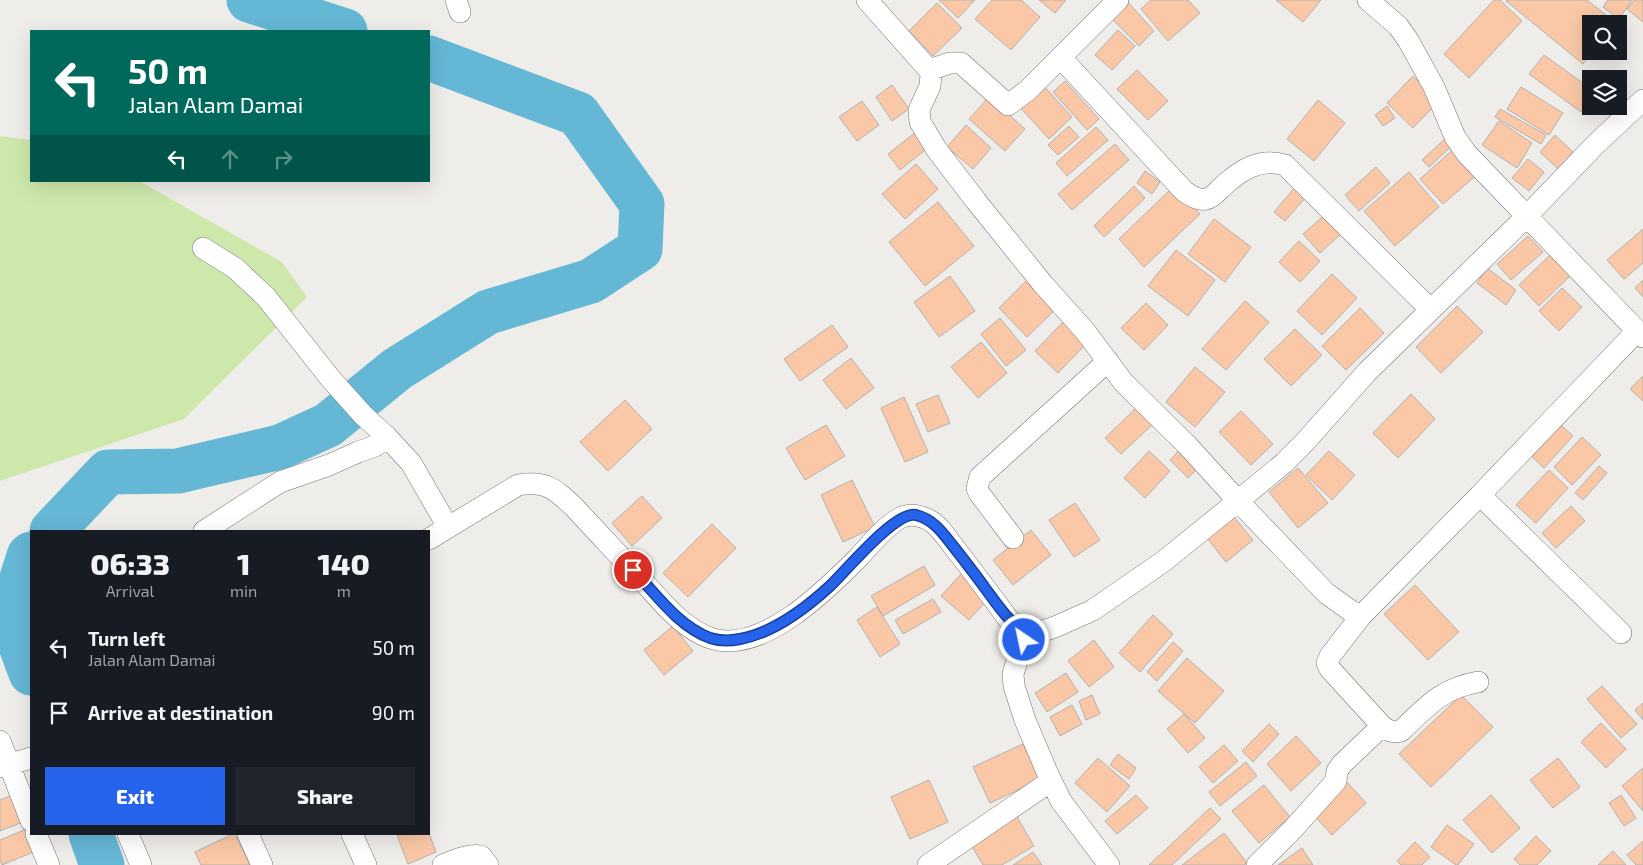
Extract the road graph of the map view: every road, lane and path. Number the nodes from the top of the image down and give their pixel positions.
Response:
1 (867, 0) edge
2 (1118, 0) edge
3 (1368, 0) edge
4 (1061, 58) junction
5 (929, 70) junction
6 (1643, 100) edge
7 (1526, 217) junction
8 (203, 248) dead end
9 (1430, 309) junction
10 (1640, 334) edge
11 (1108, 361) junction
12 (387, 437) junction
13 (1480, 495) junction
14 (1238, 501) junction
15 (448, 527) junction
16 (206, 530) edge
17 (430, 538) edge
18 (1013, 538) dead end
19 (1361, 616) junction
20 (1023, 630) junction
21 (1621, 633) dead end
22 (1478, 682) dead end
23 (1382, 726) junction
24 (0, 741) edge
25 (17, 762) edge
26 (1051, 781) junction
27 (30, 817) edge
28 (36, 835) edge
29 (128, 835) edge
30 (248, 835) edge
31 (352, 835) edge
32 (49, 865) edge
33 (141, 865) edge
34 (262, 865) edge
35 (366, 865) edge
36 (443, 865) edge
37 (488, 865) edge
38 (928, 865) edge
39 (1109, 865) edge
40 (1257, 865) edge

1 - 5 street
2 - 4 street
3 - 7 street
4 - 5 street
4 - 9 street
5 - 11 street
6 - 7 street
7 - 9 street
7 - 10 street
8 - 12 street
9 - 14 street
10 - 13 street
11 - 14 street
11 - 18 street
12 - 15 street
12 - 16 street
13 - 19 street
13 - 21 street
14 - 19 street
14 - 20 street
15 - 17 street
15 - 20 street
19 - 23 street
20 - 26 street
22 - 23 street
23 - 40 street
24 - 25 street
25 - 27 street
26 - 38 street
26 - 39 street
28 - 32 street
29 - 33 street
30 - 34 street
31 - 35 street
36 - 37 street

